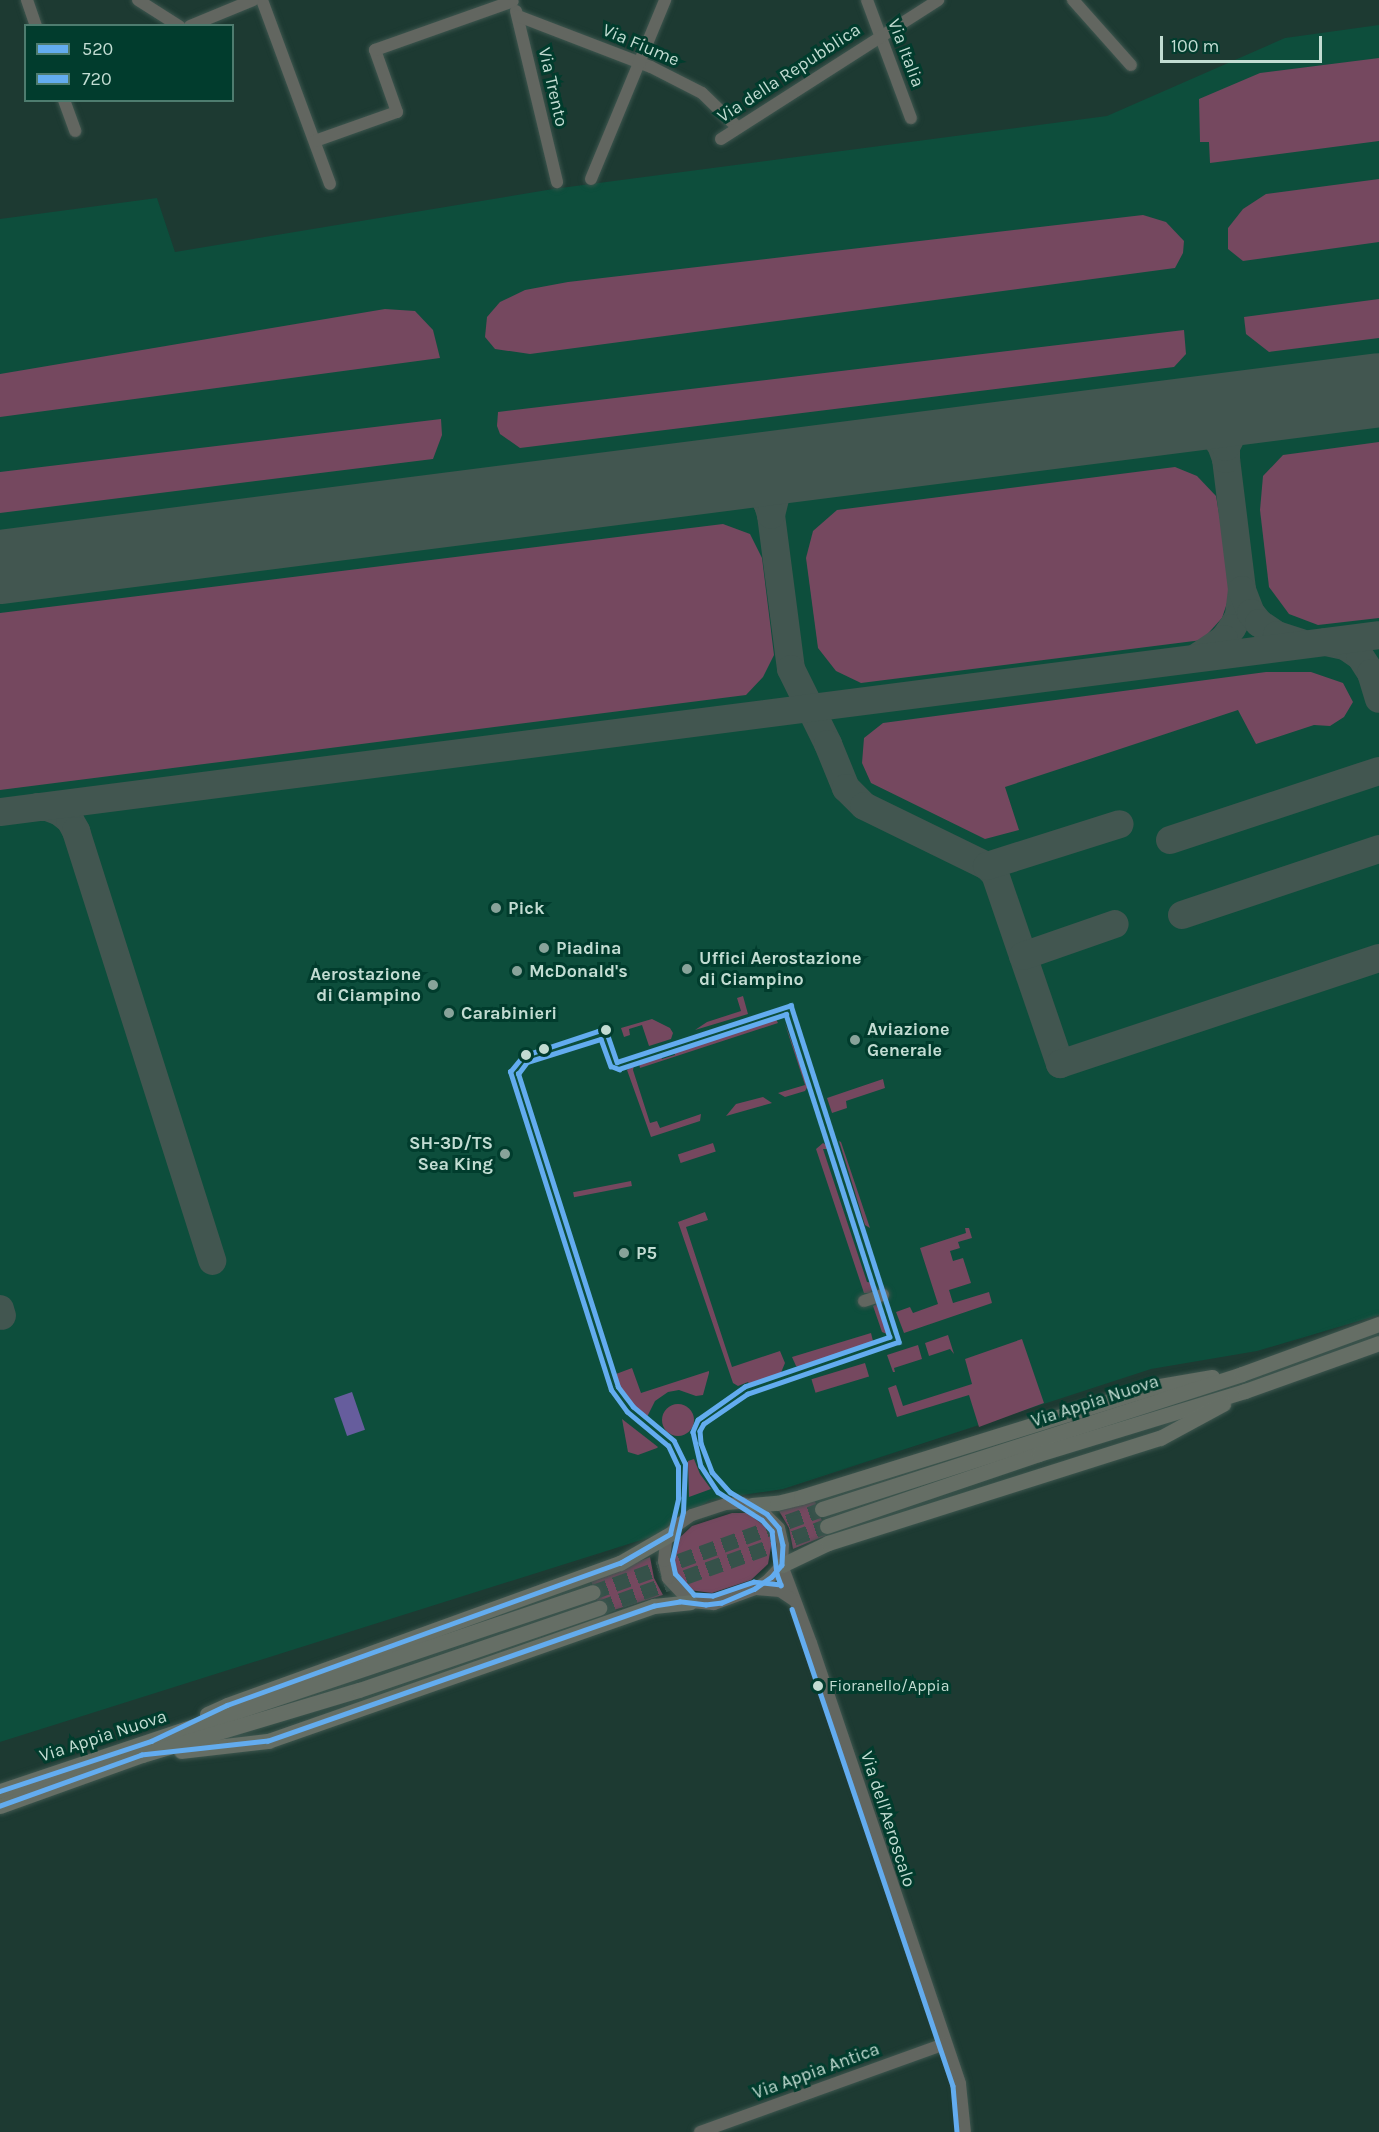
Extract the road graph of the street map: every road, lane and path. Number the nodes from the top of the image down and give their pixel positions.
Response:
1 (27, 0) edge
2 (138, 0) edge
3 (253, 0) edge
4 (262, 0) edge
5 (513, 0) edge
6 (665, 0) edge
7 (867, 0) edge
8 (938, 0) edge
9 (1073, 0) edge
10 (518, 16) junction
11 (35, 24) edge
12 (176, 24) edge
13 (195, 24) edge
14 (880, 36) junction
15 (640, 61) junction
16 (1131, 65) dead end
17 (65, 102) edge
18 (911, 118) dead end
19 (738, 128) junction
20 (75, 131) dead end
21 (721, 139) dead end
22 (315, 141) junction
23 (591, 179) dead end
24 (557, 182) dead end
25 (330, 184) dead end
26 (883, 1295) dead end
27 (864, 1301) dead end
28 (1379, 1324) edge
29 (1379, 1343) edge
30 (1242, 1374) junction
31 (1245, 1391) junction
32 (752, 1505) junction
33 (822, 1509) tunnel mouth
34 (827, 1526) tunnel mouth
35 (670, 1534) junction
36 (782, 1565) junction
37 (755, 1589) junction
38 (593, 1592) tunnel mouth
39 (690, 1602) junction
40 (798, 1605) junction
41 (599, 1608) tunnel mouth
42 (151, 1742) junction
43 (142, 1755) junction
44 (0, 1791) edge
45 (0, 1806) edge
46 (944, 2043) junction
47 (700, 2132) edge
48 (965, 2132) edge

1 - 11 street
2 - 12 street
3 - 13 street
4 - 22 street
5 - 10 street, Via Trento
5 - 22 street
6 - 15 street
7 - 14 street, Via Italia
8 - 14 street, Via della Repubblica
9 - 16 street
10 - 15 street, Via Fiume
10 - 24 street, Via Trento
14 - 18 street, Via Italia
14 - 19 street, Via della Repubblica
15 - 19 street, Via Fiume
15 - 23 street
17 - 20 street
19 - 21 street, Via della Repubblica
22 - 25 street
26 - 27 street
28 - 30 main road, Via Appia Nuova
29 - 31 main road, Via Appia Nuova
30 - 32 main road
30 - 33 main road, Via Appia Nuova
31 - 34 main road, Via Appia Nuova
31 - 36 main road
32 - 35 street
32 - 36 street
35 - 39 street
35 - 42 main road
36 - 37 street
36 - 40 street, Via dell'Aeroscalo
37 - 39 street
37 - 40 street
38 - 42 main road, Via Appia Nuova
39 - 43 main road
40 - 46 street, Via dell'Aeroscalo
41 - 43 main road, Via Appia Nuova
42 - 44 main road, Via Appia Nuova
43 - 45 main road, Via Appia Nuova
46 - 47 street, Via Appia Antica
46 - 48 street, Via dell'Aeroscalo

